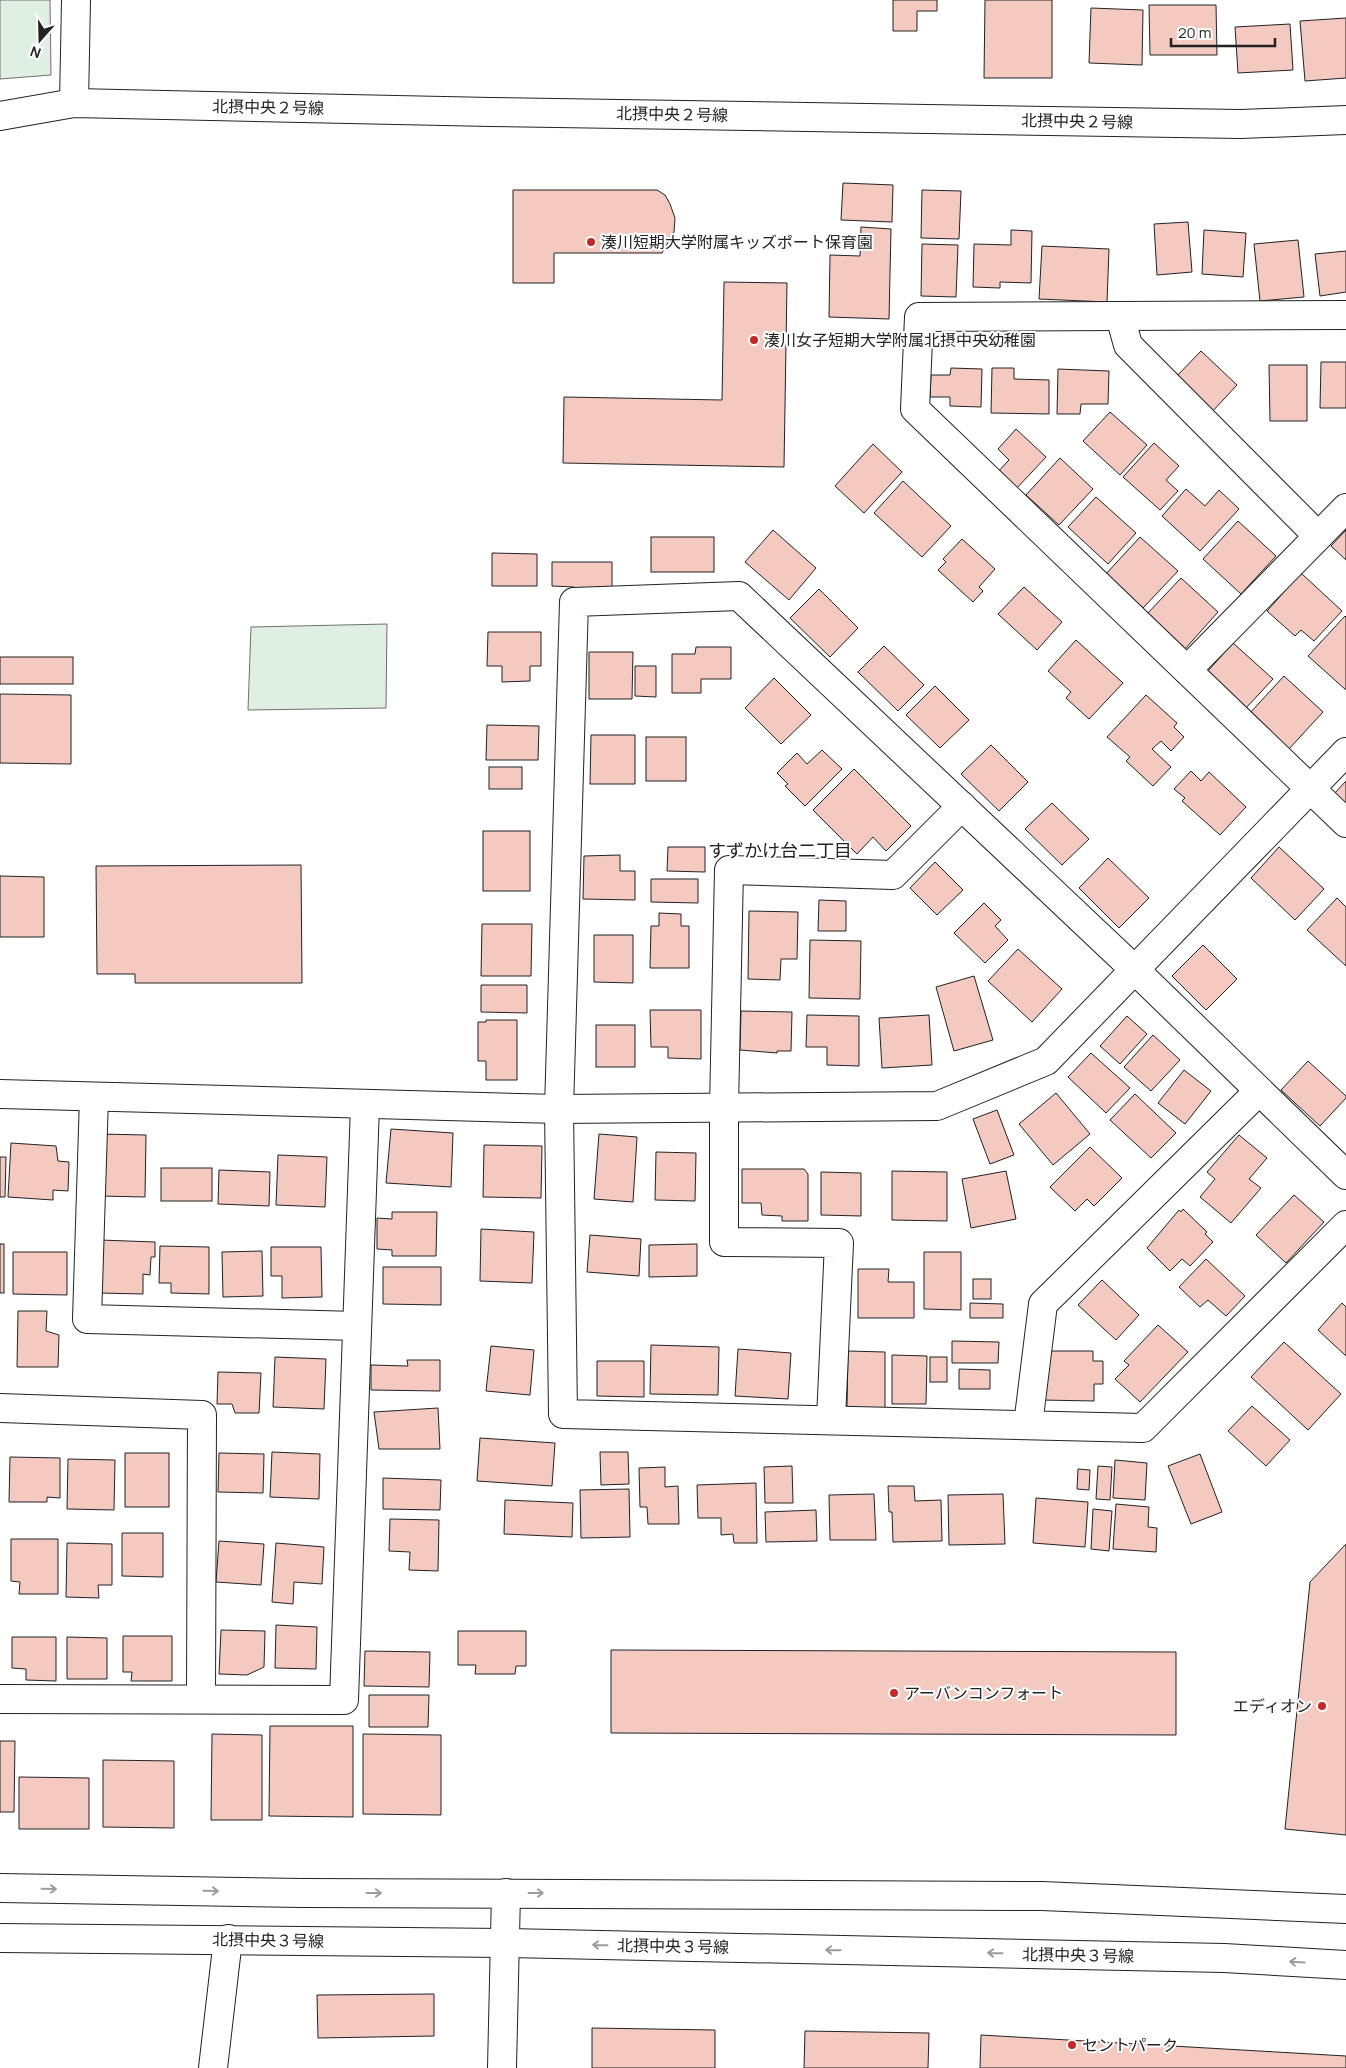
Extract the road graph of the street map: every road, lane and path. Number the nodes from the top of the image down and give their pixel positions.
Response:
1 (76, 0) edge
2 (74, 103) junction
3 (0, 116) edge
4 (1346, 120) edge
5 (1346, 315) edge
6 (1120, 316) junction
7 (1346, 508) edge
8 (1318, 536) junction
9 (1187, 670) junction
10 (1346, 752) edge
11 (1310, 790) junction
12 (962, 806) junction
13 (1346, 823) edge
14 (1135, 970) junction
15 (1259, 1091) junction
16 (0, 1094) edge
17 (94, 1097) junction
18 (365, 1105) junction
19 (724, 1108) junction
20 (559, 1109) junction
21 (1346, 1175) edge
22 (1346, 1225) edge
23 (357, 1326) junction
24 (0, 1408) edge
25 (831, 1419) junction
26 (1028, 1425) junction
27 (0, 1699) edge
28 (201, 1699) junction
29 (0, 1888) edge
30 (506, 1893) junction
31 (1346, 1909) edge
32 (0, 1938) edge
33 (228, 1939) junction
34 (505, 1943) junction
35 (1346, 1965) edge
36 (213, 2068) edge
37 (502, 2068) edge

1 - 2 street
2 - 3 street, 北摂中央２号線
2 - 4 street, 北摂中央２号線
5 - 6 street
6 - 8 street
6 - 9 street
7 - 8 street
8 - 9 street
9 - 11 street
10 - 11 street
11 - 13 street
11 - 14 street
12 - 14 street
12 - 19 street
12 - 20 street
14 - 15 street
14 - 19 street
15 - 21 street
15 - 26 street
16 - 17 street
17 - 18 street
17 - 23 street
18 - 20 street
18 - 23 street
19 - 20 street
19 - 25 street
20 - 25 street
22 - 26 street
23 - 28 street
24 - 28 street
25 - 26 street
27 - 28 street
29 -> 30 street
30 -> 31 street
30 - 34 street
32 - 33 street, 北摂中央３号線
33 - 34 street, 北摂中央３号線
33 - 36 street
35 -> 34 street, 北摂中央３号線
34 - 37 street

